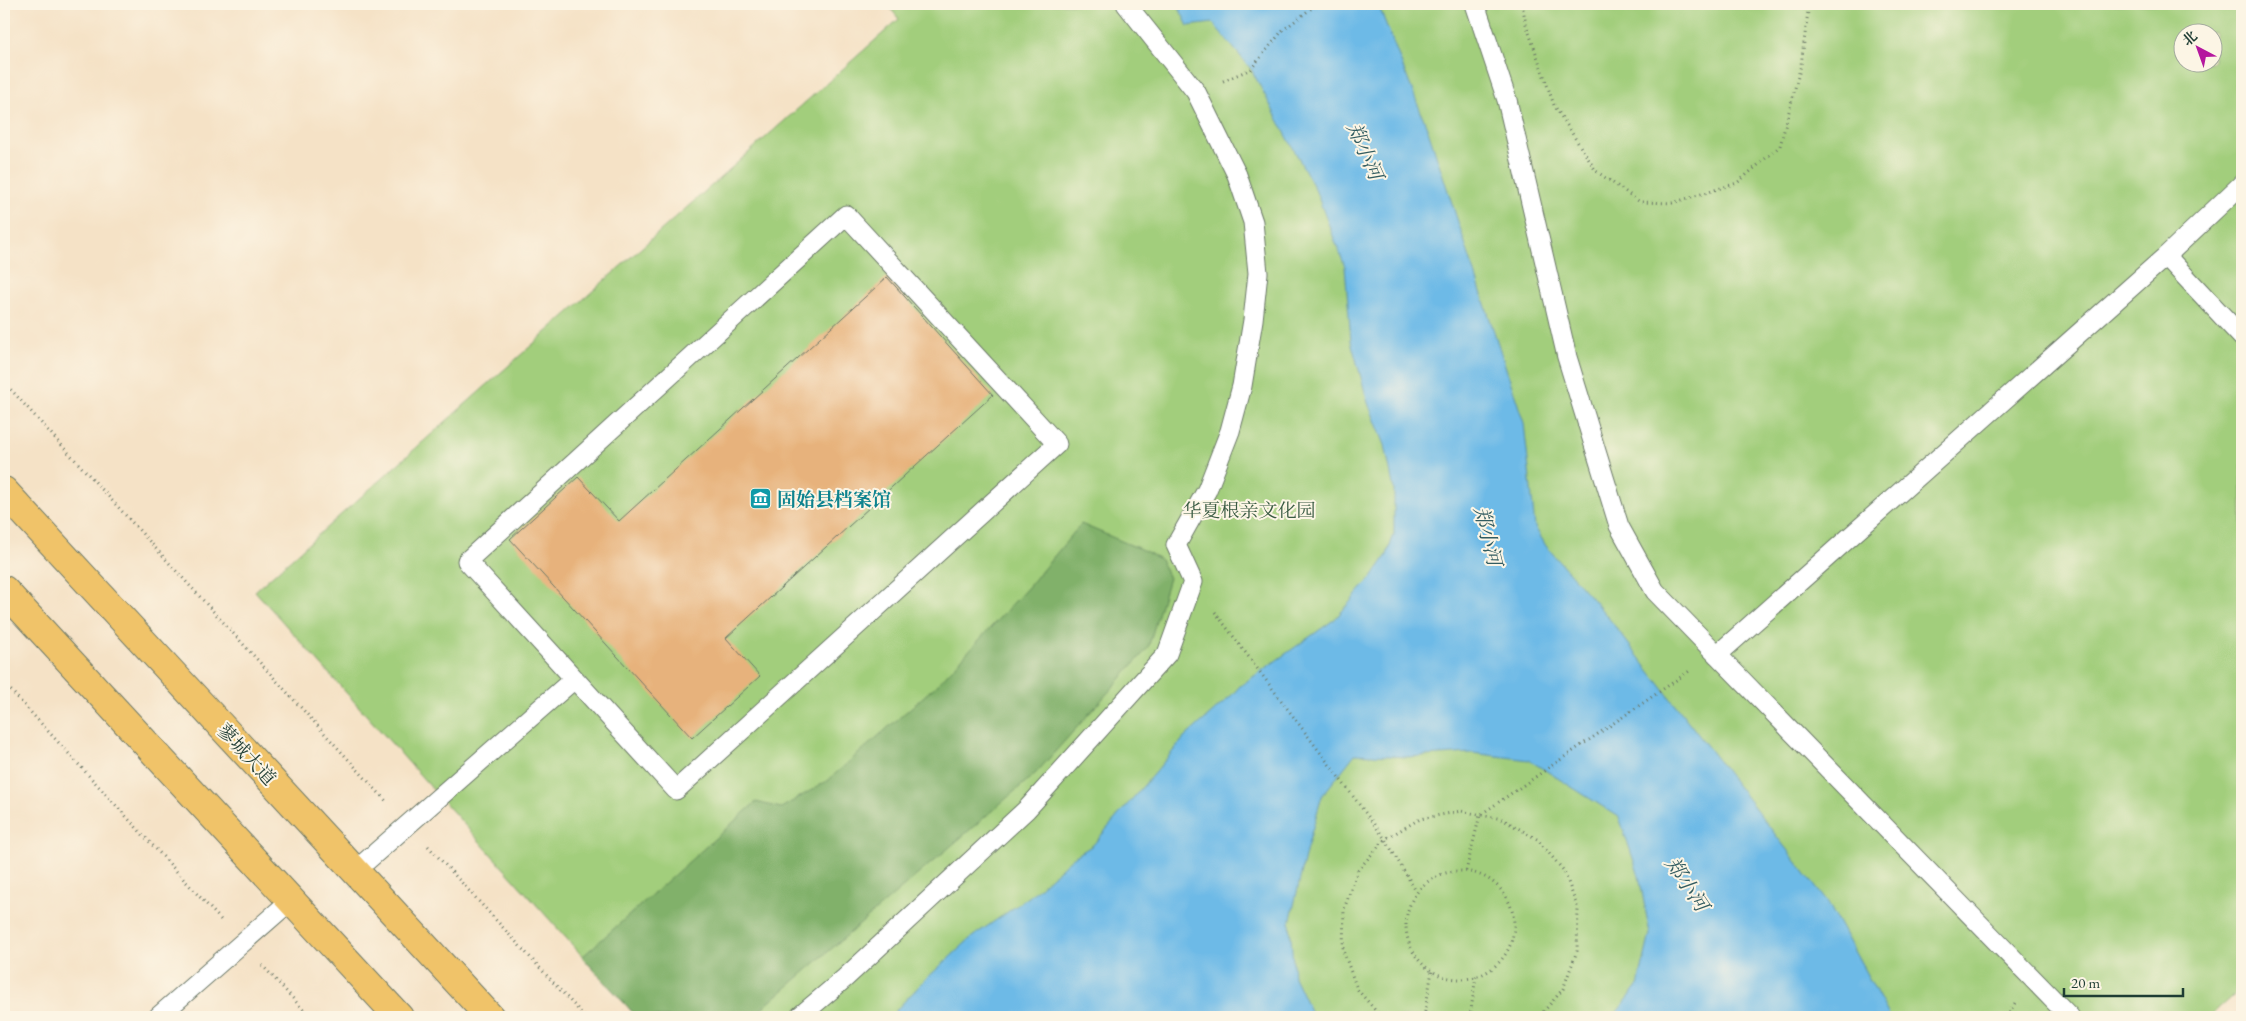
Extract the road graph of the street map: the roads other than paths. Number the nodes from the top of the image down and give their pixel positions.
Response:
1 (1126, 4) edge
2 (1475, 4) edge
3 (2242, 184) edge
4 (2166, 256) junction
5 (2242, 337) edge
6 (4, 491) edge
7 (4, 590) edge
8 (1718, 655) junction
9 (574, 678) junction
10 (355, 871) junction
11 (290, 901) junction
12 (158, 1017) edge
13 (399, 1017) edge
14 (490, 1017) edge
15 (799, 1017) edge
16 (2070, 1017) edge

1 - 15 lane
2 - 8 lane
3 - 4 lane
4 - 5 lane
4 - 8 lane
6 - 10 main road, 蓼城大道
7 - 11 main road
8 - 16 lane
9 - 9 lane
9 - 10 lane
10 - 14 main road, 蓼城大道
11 - 12 lane
11 - 13 main road

